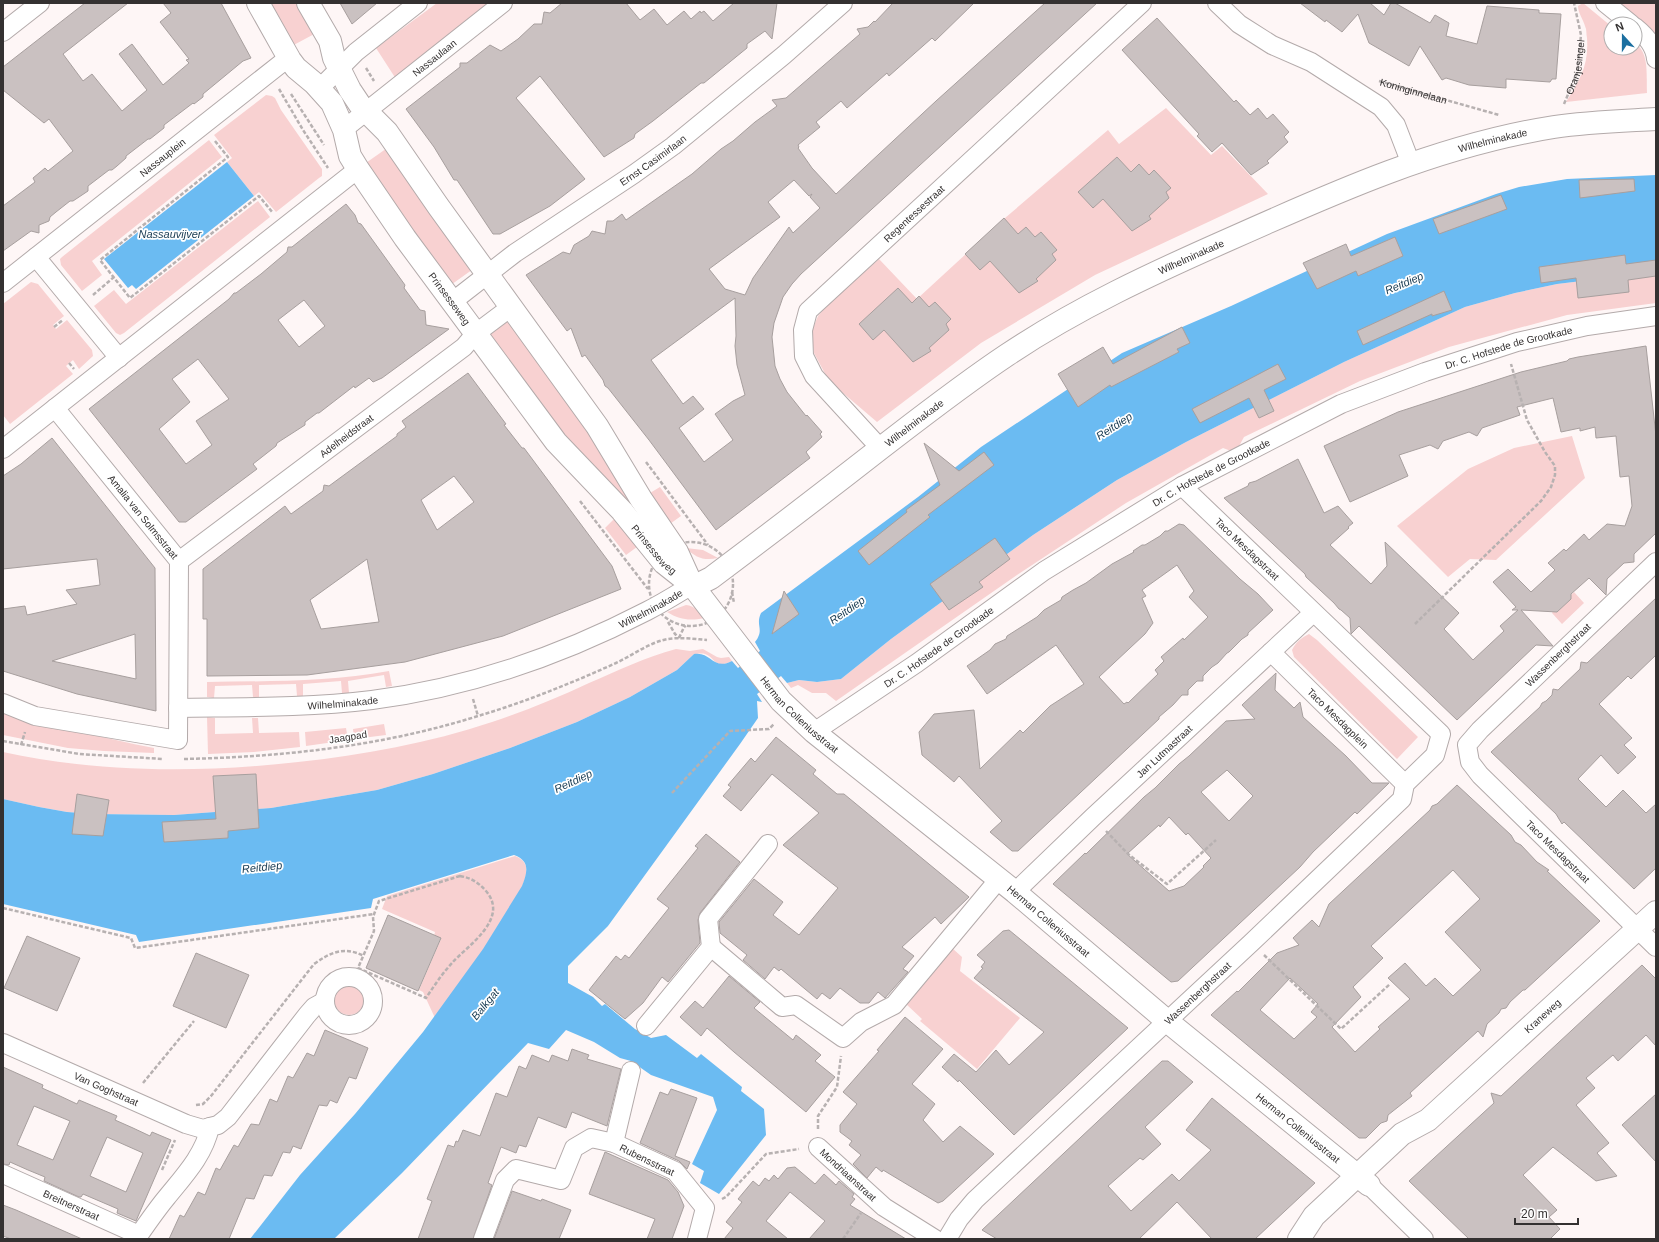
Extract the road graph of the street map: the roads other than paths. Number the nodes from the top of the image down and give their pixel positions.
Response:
1 (40, 3) edge
2 (258, 3) edge
3 (308, 3) edge
4 (418, 3) edge
5 (503, 3) edge
6 (843, 3) edge
7 (1142, 3) edge
8 (1217, 3) edge
9 (1605, 3) edge
10 (1621, 16) edge
11 (3, 32) edge
12 (1643, 34) edge
13 (288, 58) junction
14 (1656, 59) edge
15 (339, 69) junction
16 (320, 88) junction
17 (366, 112) junction
18 (1656, 119) edge
19 (344, 129) junction
20 (1411, 164) junction
21 (358, 169) junction
22 (36, 256) junction
23 (487, 275) junction
24 (3, 283) edge
25 (452, 302) junction
26 (511, 308) junction
27 (1656, 316) edge
28 (475, 334) junction
29 (119, 358) junction
30 (55, 408) junction
31 (881, 448) junction
32 (3, 449) edge
33 (1182, 486) junction
34 (179, 561) junction
35 (1656, 562) edge
36 (692, 585) junction
37 (1313, 613) junction
38 (1271, 652) junction
39 (3, 703) edge
40 (178, 708) junction
41 (814, 732) junction
42 (1467, 752) joint
43 (1405, 784) junction
44 (768, 844) dead end
45 (1007, 885) junction
46 (1656, 912) edge
47 (1638, 929) junction
48 (711, 947) junction
49 (1656, 947) edge
50 (325, 1001) dead end
51 (1167, 1021) junction
52 (646, 1026) dead end
53 (3, 1043) edge
54 (631, 1071) dead end
55 (210, 1127) junction
56 (614, 1143) junction
57 (818, 1147) road end
58 (3, 1174) edge
59 (1363, 1181) junction
60 (483, 1239) edge
61 (697, 1239) edge
62 (935, 1239) edge
63 (947, 1239) edge
64 (1299, 1239) edge
65 (1302, 1239) edge
66 (1424, 1239) edge

1 - 11 street
2 - 13 street, Prinsesseweg
3 - 15 street, Prinsesseweg
4 - 15 street
5 - 17 street, Nassaulaan
6 - 23 street, Ernst Casimirlaan
7 - 31 street, Regentessestraat
8 - 20 street
9 - 10 street
12 - 14 street
13 - 16 street, Prinsesseweg
13 - 22 street, Nassauplein
15 - 16 street
15 - 17 street, Prinsesseweg
16 - 19 street, Prinsesseweg
17 - 19 street, Nassaulaan
17 - 23 street, Prinsesseweg
18 - 20 street, Wilhelminakade
19 - 21 street, Prinsesseweg
20 - 31 street, Wilhelminakade
21 - 25 street, Prinsesseweg
21 - 29 street
22 - 24 street, Nassauplein
22 - 29 street
23 - 25 street, Ernst Casimirlaan
23 - 26 street, Prinsesseweg
25 - 28 street, Prinsesseweg
26 - 28 street, Adelheidstraat
26 - 36 street, Prinsesseweg
27 - 33 street, Dr. C. Hofstede de Grootkade
28 - 34 street, Adelheidstraat
28 - 36 street, Prinsesseweg
29 - 30 street
30 - 32 street
30 - 34 street, Amalia van Solmsstraat
31 - 36 street, Wilhelminakade
33 - 37 street, Taco Mesdagstraat
33 - 41 street, Dr. C. Hofstede de Grootkade
34 - 40 street, Amalia van Solmsstraat
35 - 42 street, Wassenberghstraat
36 - 40 street, Wilhelminakade
36 - 41 street, Herman Colleniusstraat
37 - 38 street, Jan Lutmastraat
37 - 43 street, Wassenberghstraat
38 - 43 street, Taco Mesdagplein
38 - 45 street, Jan Lutmastraat
39 - 40 street, Amalia van Solmsstraat
41 - 45 street, Herman Colleniusstraat
42 - 47 street, Taco Mesdagstraat
43 - 51 street, Wassenberghstraat
44 - 48 street
45 - 48 street
45 - 51 street, Herman Colleniusstraat
46 - 47 street, Kraneweg
47 - 49 street, Taco Mesdagstraat
47 - 59 street, Kraneweg
48 - 52 street
50 - 55 street
51 - 59 street, Herman Colleniusstraat
51 - 63 street, Wassenberghstraat
53 - 55 street, Van Goghstraat
54 - 56 street, Rubensstraat
55 - 58 street, Breitnerstraat
56 - 60 street, Rubensstraat
56 - 61 street, Rubensstraat
57 - 62 street, Mondriaanstraat
59 - 64 street, Kraneweg
59 - 65 street, Kraneweg
59 - 66 street, Herman Colleniusstraat

